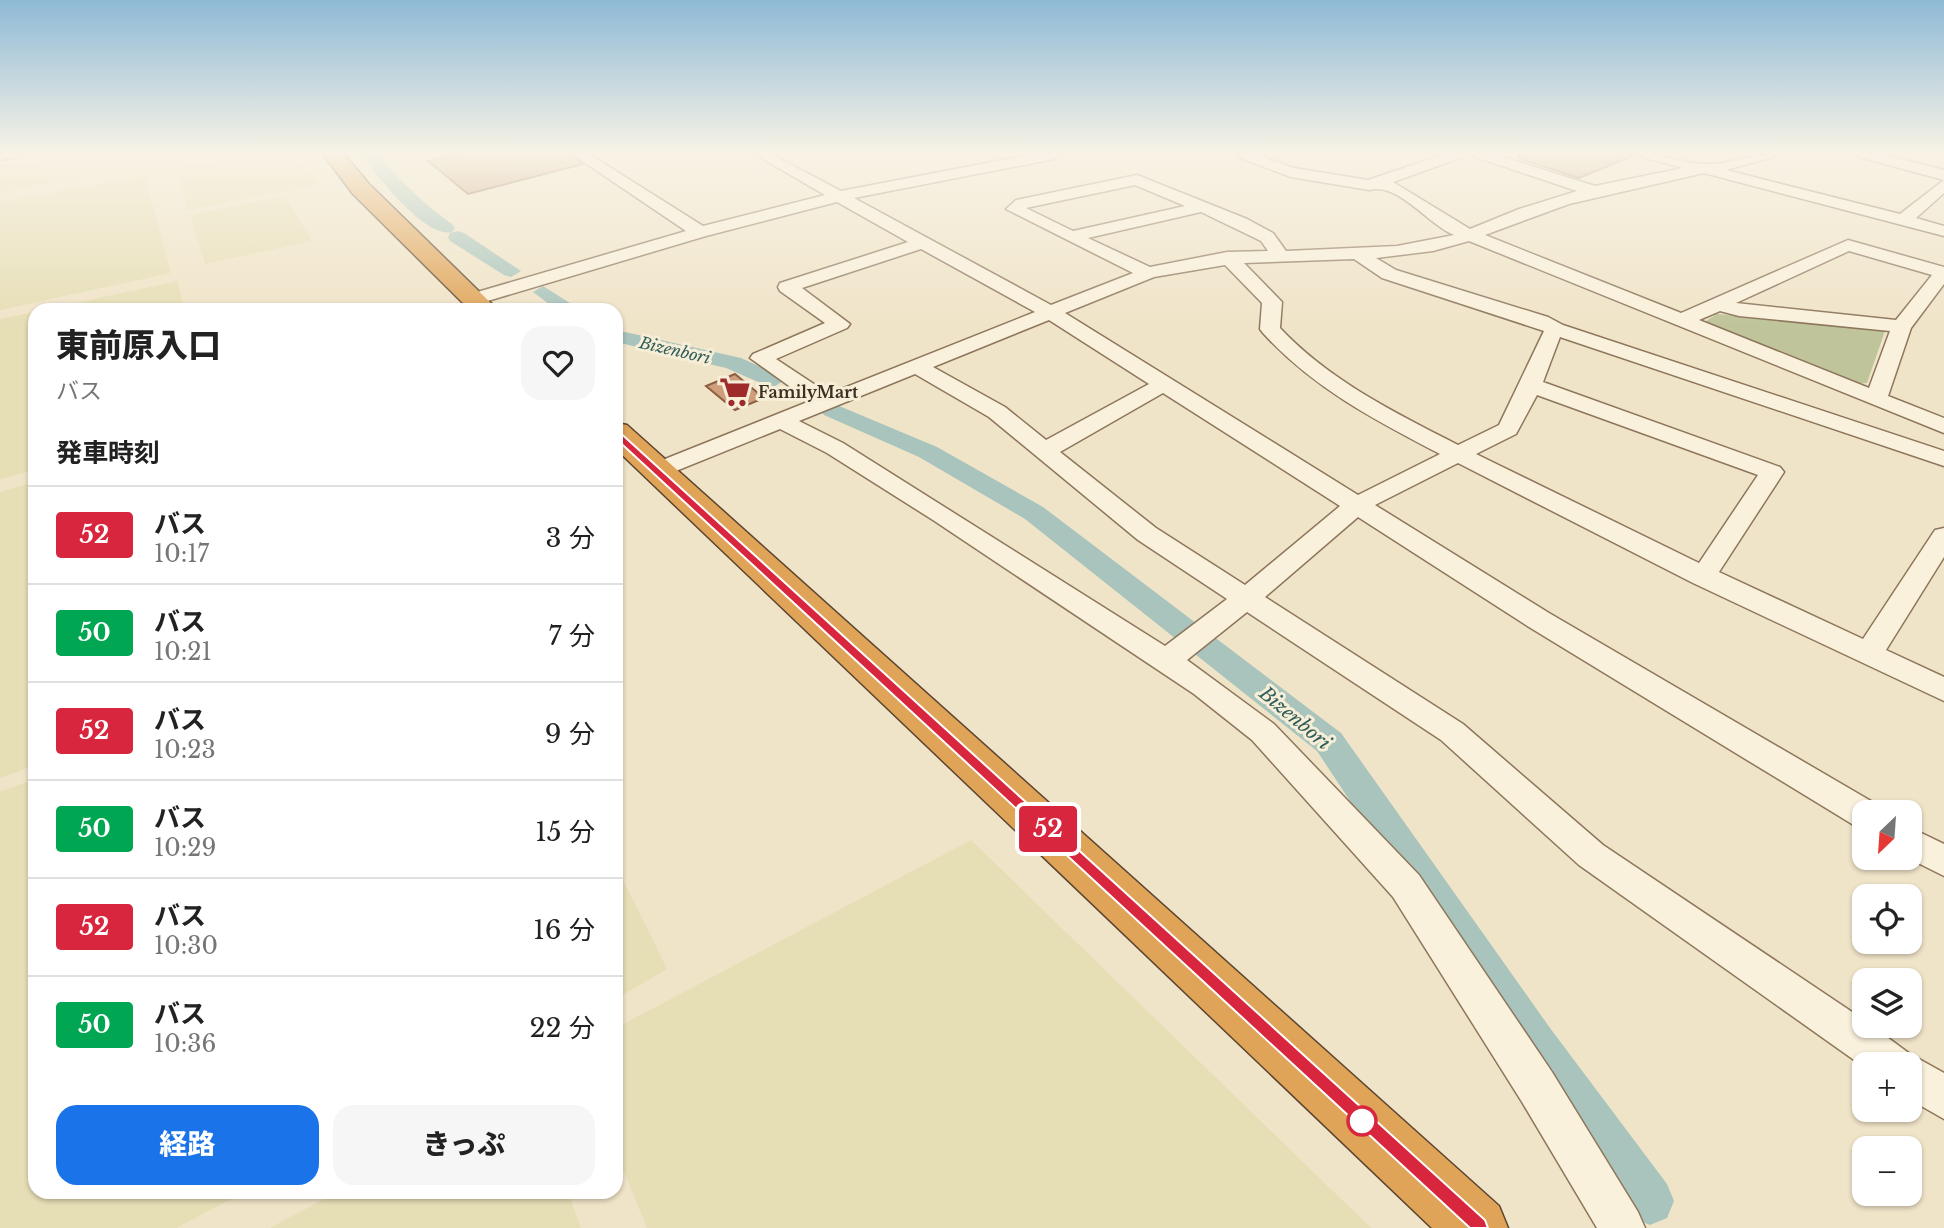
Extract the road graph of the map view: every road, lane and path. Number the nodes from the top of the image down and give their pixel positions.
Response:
1 (384, 211) edge
2 (670, 211) edge
3 (782, 211) edge
4 (870, 211) edge
5 (1019, 211) edge
6 (1180, 211) edge
7 (1214, 211) edge
8 (1429, 211) edge
9 (1528, 211) edge
10 (1871, 211) edge
11 (1914, 211) edge
12 (1904, 220) junction
13 (1944, 231) edge
14 (700, 232) junction
15 (1072, 236) junction
16 (1472, 236) junction
17 (925, 242) junction
18 (1355, 252) junction
19 (1279, 254) junction
20 (1227, 257) junction
21 (1148, 273) junction
22 (1944, 273) edge
23 (479, 303) edge
24 (483, 303) edge
25 (1718, 303) junction
26 (1048, 311) junction
27 (1681, 321) junction
28 (1901, 327) junction
29 (1556, 329) junction
30 (916, 366) junction
31 (1166, 383) junction
32 (1531, 385) junction
33 (1876, 400) junction
34 (828, 404) junction
35 (781, 421) junction
36 (1944, 426) edge
37 (623, 438) edge
38 (1044, 451) junction
39 (1460, 455) junction
40 (1944, 459) edge
41 (658, 470) junction
42 (1358, 504) junction
43 (1944, 536) edge
44 (1703, 577) junction
45 (1247, 598) junction
46 (1185, 646) junction
47 (1869, 653) junction
48 (1944, 690) edge
49 (1852, 807) edge
50 (1922, 848) edge
51 (1944, 861) edge
52 (1877, 1052) edge
53 (1922, 1083) edge
54 (1944, 1098) edge
55 (1477, 1228) edge
56 (1622, 1228) edge

1 - 23 highway
2 - 14 street
3 - 14 street
4 - 17 street
5 - 15 street
6 - 15 street
7 - 19 street
8 - 16 street
9 - 16 street
10 - 12 street
11 - 12 street
12 - 13 street
14 - 24 street
15 - 21 street
16 - 18 street
16 - 27 street
17 - 26 street
17 - 34 street
18 - 19 street
18 - 29 street
19 - 20 street
20 - 21 street
20 - 39 street
21 - 26 street
22 - 25 street
22 - 28 street
25 - 27 street
25 - 28 street
26 - 30 street
26 - 31 street
27 - 33 street
28 - 33 street
29 - 32 street
29 - 40 street
30 - 34 street
30 - 38 street
31 - 38 street
31 - 42 street
32 - 39 street
32 - 44 street
33 - 36 street
34 - 35 street
35 - 41 street
35 - 46 street
37 - 41 highway
38 - 45 street
39 - 42 street
39 - 44 street
41 - 55 highway
42 - 45 street
42 - 49 street
43 - 47 street
44 - 47 street
45 - 46 street
45 - 52 street
46 - 56 street
47 - 48 street
50 - 51 street
53 - 54 street

